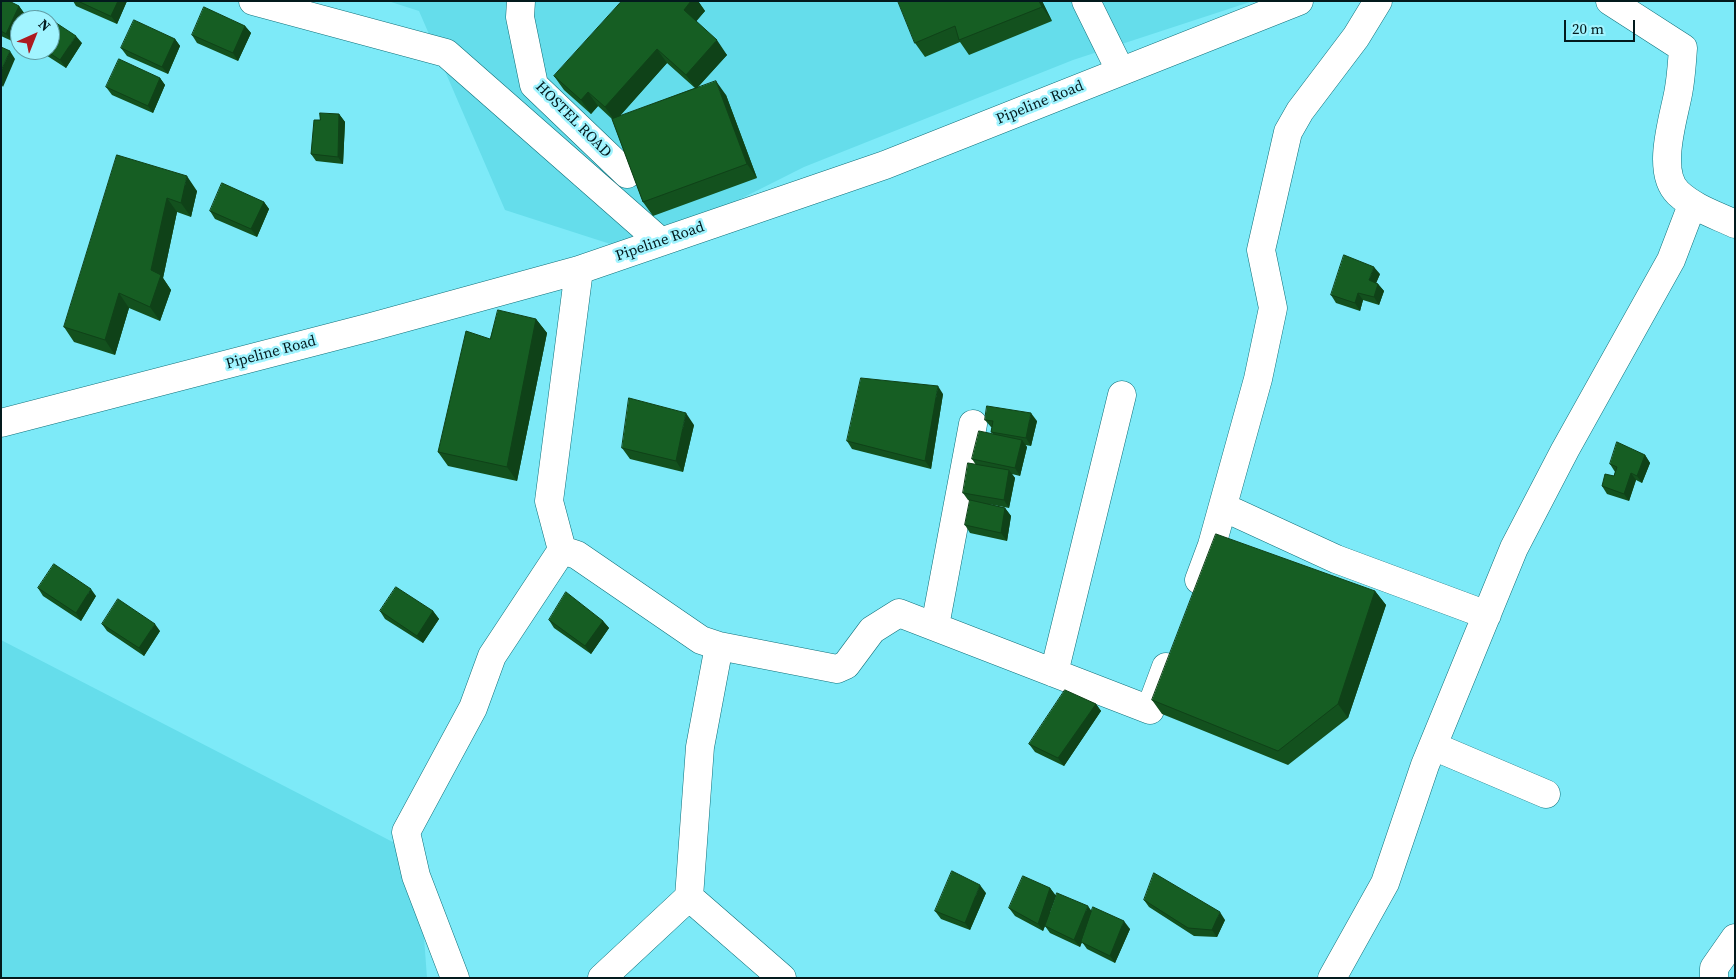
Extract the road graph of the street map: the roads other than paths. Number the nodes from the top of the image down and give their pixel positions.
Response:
1 (253, 1) edge
2 (521, 1) edge
3 (1086, 1) edge
4 (1299, 1) edge
5 (1378, 1) edge
6 (1610, 1) edge
7 (1120, 70) junction
8 (627, 174) edge
9 (1713, 215) edge
10 (661, 242) junction
11 (579, 270) junction
12 (1122, 395) dead end
13 (1, 423) edge
14 (973, 424) dead end
15 (1223, 507) junction
16 (562, 550) junction
17 (1191, 600) edge
18 (1487, 615) junction
19 (935, 626) junction
20 (719, 646) junction
21 (1174, 646) edge
22 (1054, 673) junction
23 (1433, 746) junction
24 (1546, 794) dead end
25 (689, 897) junction
26 (1735, 938) edge
27 (455, 978) edge
28 (602, 978) edge
29 (782, 978) edge
30 (1332, 978) edge
31 (1714, 978) edge

1 - 10 street
2 - 8 street, HOSTEL ROAD
3 - 7 street
4 - 7 street, Pipeline Road
5 - 15 street
6 - 9 street
7 - 10 street, Pipeline Road
9 - 18 street
10 - 11 street, Pipeline Road
11 - 13 street, Pipeline Road
11 - 16 street
12 - 22 street
14 - 19 street
15 - 17 street
15 - 18 street
16 - 20 street
16 - 27 street
18 - 23 street
19 - 20 street
19 - 22 street
20 - 25 street
21 - 22 street
23 - 24 street
23 - 30 street
25 - 28 street
25 - 29 street
26 - 31 street

